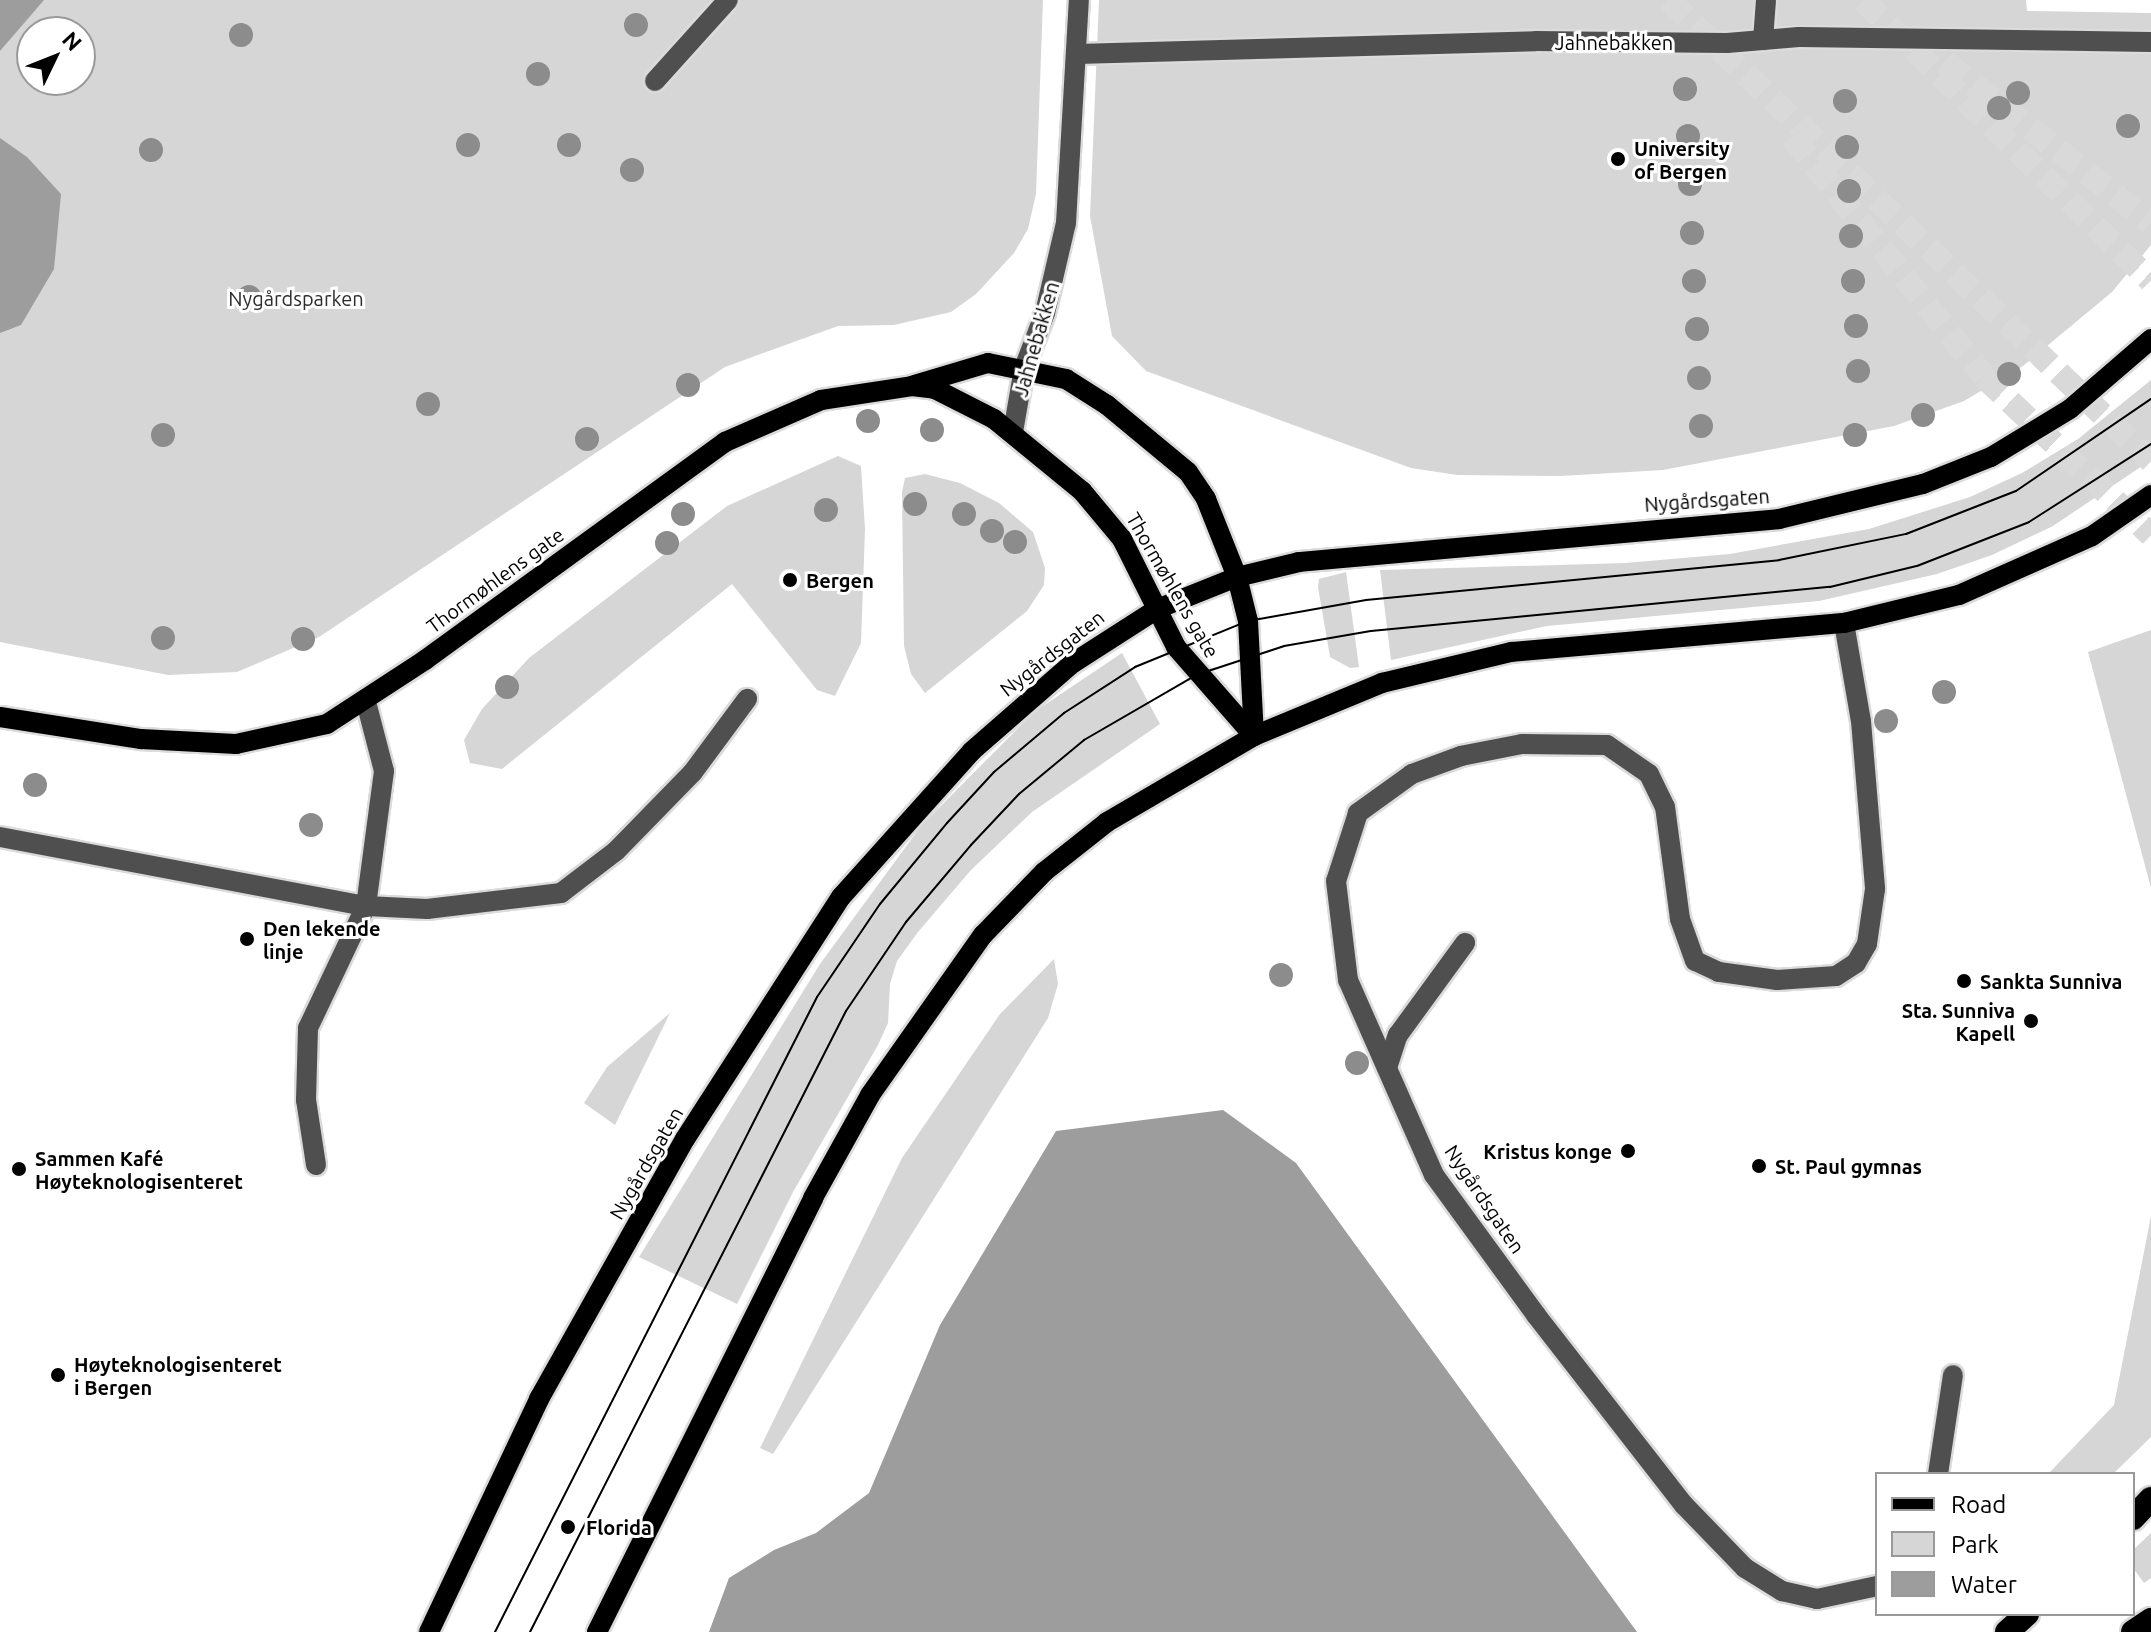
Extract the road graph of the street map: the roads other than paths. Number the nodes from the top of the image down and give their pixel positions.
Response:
1 (728, 0) edge
2 (1079, 0) edge
3 (1766, 0) edge
4 (1763, 40) junction
5 (2151, 42) edge
6 (1077, 54) junction
7 (655, 81) dead end
8 (2151, 339) edge
9 (1024, 368) junction
10 (912, 386) junction
11 (1013, 432) junction
12 (2151, 495) edge
13 (1237, 577) junction
14 (1157, 609) junction
15 (1844, 623) junction
16 (747, 699) dead end
17 (366, 702) junction
18 (0, 717) edge
19 (1254, 736) junction
20 (0, 837) edge
21 (366, 906) junction
22 (1465, 943) dead end
23 (1387, 1068) junction
24 (316, 1165) dead end
25 (1953, 1375) dead end
26 (1938, 1472) edge
27 (2151, 1499) edge
28 (2135, 1516) edge
29 (1875, 1586) edge
30 (2025, 1616) edge
31 (2151, 1620) edge
32 (429, 1632) edge
33 (597, 1632) edge
34 (2007, 1632) edge
35 (2133, 1632) edge

1 - 7 street
2 - 6 street, Jahnebakken
3 - 4 street
4 - 5 street, Jahnebakken
4 - 6 street, Jahnebakken
6 - 9 street, Jahnebakken
8 - 13 main road, Nygårdsgaten
9 - 10 main road, Thormøhlens gate
9 - 11 street, Jahnebakken
9 - 13 main road, Thormøhlens gate
10 - 11 main road, Thormøhlens gate
10 - 17 main road, Thormøhlens gate
11 - 14 main road, Thormøhlens gate
12 - 15 main road
13 - 14 main road, Nygårdsgaten
13 - 19 main road, Thormøhlens gate
14 - 19 main road, Thormøhlens gate
14 - 32 main road, Nygårdsgaten
15 - 19 main road
15 - 23 street, Nygårdsgaten
16 - 21 street
17 - 18 main road, Thormøhlens gate
17 - 21 street
19 - 33 main road
20 - 21 street
21 - 24 street
22 - 23 street
23 - 29 street, Nygårdsgaten
25 - 26 street
27 - 28 highway
30 - 34 highway
31 - 35 highway

